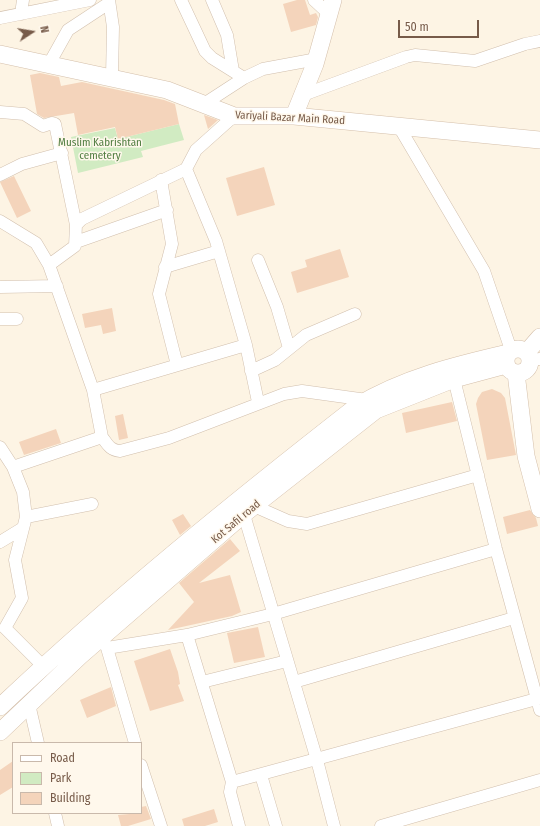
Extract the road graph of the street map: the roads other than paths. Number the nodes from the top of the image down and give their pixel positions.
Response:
1 (23, 0) edge
2 (90, 0) edge
3 (181, 0) edge
4 (212, 0) edge
5 (314, 0) edge
6 (109, 1) edge
7 (331, 6) edge
8 (21, 14) junction
9 (0, 18) edge
10 (540, 41) edge
11 (0, 55) edge
12 (317, 59) junction
13 (49, 64) junction
14 (233, 71) junction
15 (112, 77) junction
16 (244, 78) junction
17 (303, 95) junction
18 (204, 104) junction
19 (0, 112) edge
20 (234, 116) junction
21 (294, 116) junction
22 (398, 126) junction
23 (540, 140) edge
24 (62, 153) junction
25 (186, 169) junction
26 (0, 175) edge
27 (161, 180) junction
28 (167, 210) junction
29 (0, 221) edge
30 (76, 225) junction
31 (76, 242) junction
32 (219, 251) junction
33 (258, 260) dead end
34 (49, 265) junction
35 (165, 267) junction
36 (57, 286) junction
37 (0, 287) edge
38 (355, 314) dead end
39 (0, 319) edge
40 (17, 319) dead end
41 (540, 337) edge
42 (246, 345) junction
43 (289, 348) junction
44 (524, 359) edge
45 (177, 365) junction
46 (251, 371) junction
47 (454, 379) junction
48 (93, 390) junction
49 (368, 400) junction
50 (258, 402) junction
51 (102, 437) junction
52 (0, 447) edge
53 (13, 467) junction
54 (478, 475) junction
55 (92, 504) dead end
56 (245, 506) junction
57 (540, 509) edge
58 (25, 523) junction
59 (0, 542) edge
60 (496, 549) junction
61 (273, 614) junction
62 (514, 618) junction
63 (2, 630) edge
64 (187, 635) junction
65 (101, 636) junction
66 (287, 661) junction
67 (43, 666) junction
68 (202, 682) junction
69 (294, 682) junction
70 (539, 703) edge
71 (29, 704) junction
72 (0, 707) edge
73 (0, 732) edge
74 (38, 742) edge
75 (135, 742) edge
76 (317, 760) junction
77 (142, 768) edge
78 (261, 775) junction
79 (540, 780) edge
80 (232, 782) junction
81 (55, 814) edge
82 (58, 826) edge
83 (161, 826) edge
84 (240, 826) edge
85 (276, 826) edge
86 (334, 826) edge
87 (380, 826) edge

1 - 8 street
2 - 8 street
3 - 14 street
4 - 14 street
5 - 7 street
6 - 13 street
6 - 15 street
7 - 12 main road
8 - 9 street
10 - 17 street
11 - 13 main road, Variyali Bazar Main Road
12 - 16 street
12 - 17 main road
13 - 15 main road, Variyali Bazar Main Road
14 - 16 street
15 - 18 main road, Variyali Bazar Main Road
16 - 18 street
17 - 21 main road
18 - 20 main road, Variyali Bazar Main Road
19 - 24 street
20 - 21 main road, Variyali Bazar Main Road
20 - 25 street
21 - 22 main road, Variyali Bazar Main Road
22 - 23 main road, Variyali Bazar Main Road
22 - 44 street
24 - 26 street
24 - 30 street
25 - 27 street
25 - 32 street
27 - 28 street
27 - 30 street
28 - 31 street
28 - 35 street
29 - 34 street
30 - 31 street
31 - 34 street
32 - 35 street
32 - 42 street
33 - 43 street
34 - 36 street
35 - 45 street
36 - 37 street
36 - 48 street
38 - 43 street
39 - 40 street
41 - 44 main road
42 - 45 street
42 - 46 street
43 - 46 street
44 - 47 main road, Kot Safil road
44 - 49 main road, Kot Safil road
44 - 57 main road
45 - 48 street
46 - 50 street
47 - 54 street
47 - 56 main road, Kot Safil road
48 - 51 street
49 - 50 street
49 - 56 main road, Kot Safil road
50 - 51 street
51 - 53 street
52 - 53 street
53 - 58 street
54 - 56 street
54 - 60 street
55 - 58 street
56 - 61 street
56 - 65 main road, Kot Safil road
58 - 59 street
58 - 63 street
60 - 61 street
60 - 62 street
61 - 64 street
61 - 66 street
62 - 69 street
62 - 70 street
63 - 67 street
64 - 65 street
64 - 68 street
65 - 67 main road, Kot Safil road
65 - 71 main road, Kot Safil road
65 - 75 street
66 - 68 street
66 - 69 street
67 - 72 main road, Kot Safil road
68 - 80 street
69 - 76 street
70 - 76 street
71 - 73 main road, Kot Safil road
71 - 74 street
76 - 78 street
76 - 86 street
77 - 83 street
78 - 80 street
78 - 85 street
79 - 87 street
80 - 84 street
81 - 82 street

